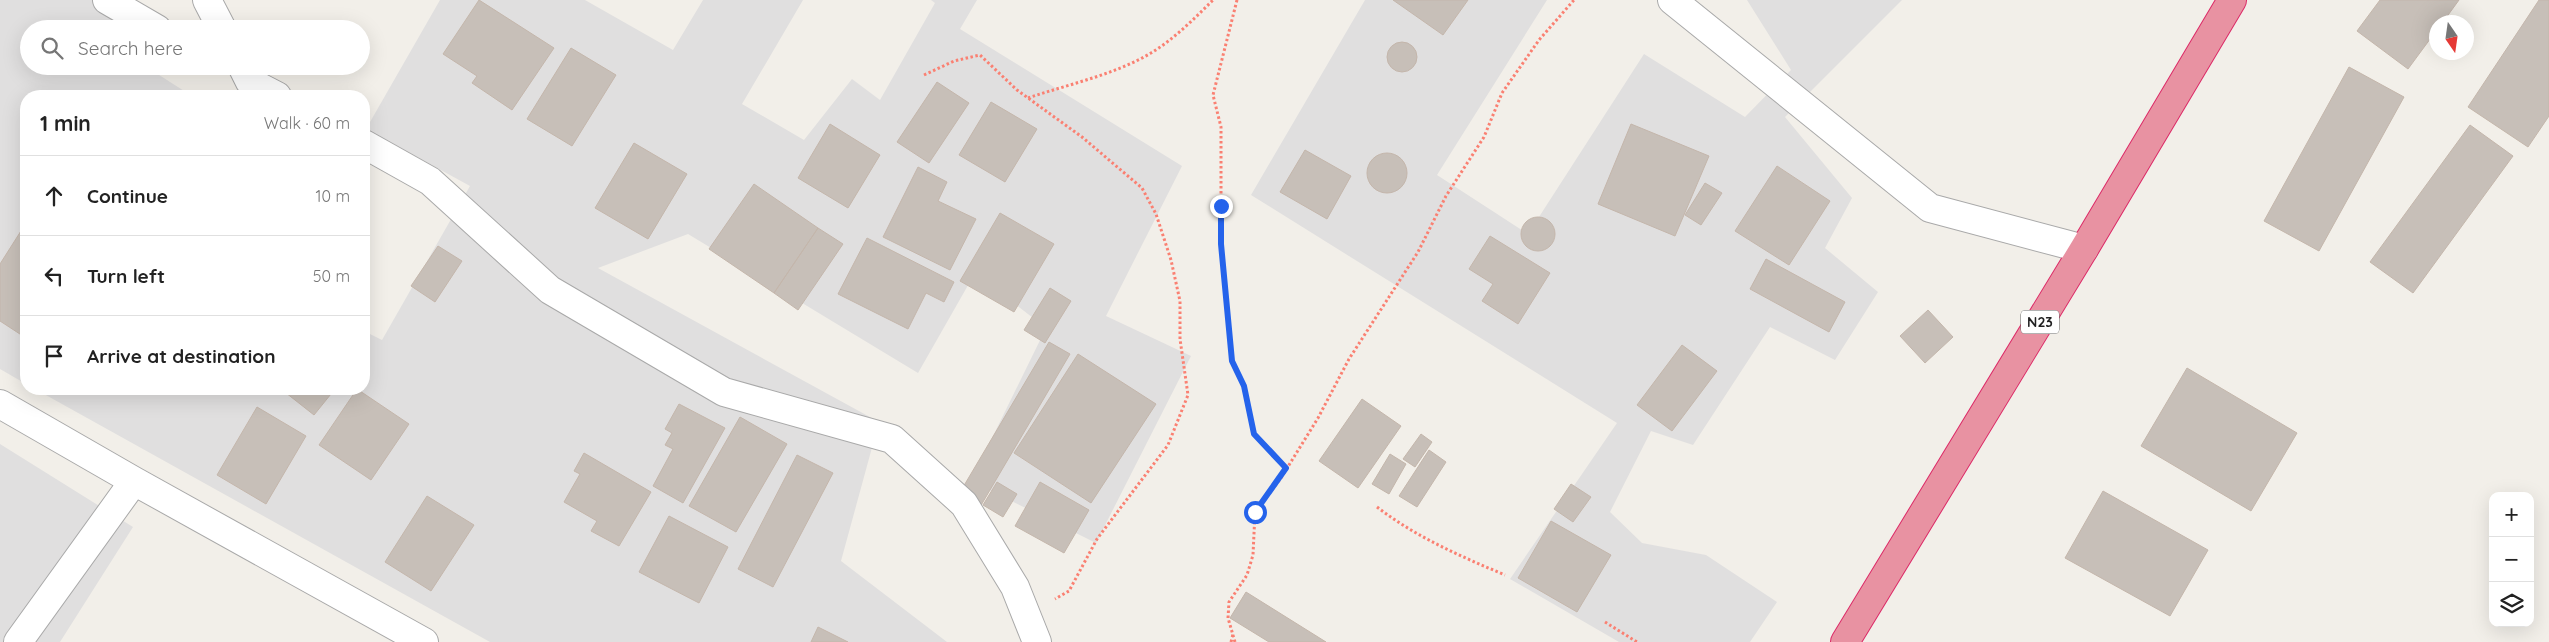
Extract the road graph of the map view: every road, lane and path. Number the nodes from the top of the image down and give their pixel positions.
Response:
1 (107, 0) edge
2 (207, 0) edge
3 (1213, 0) edge
4 (1237, 0) edge
5 (1574, 0) edge
6 (1672, 0) edge
7 (2232, 0) edge
8 (141, 20) edge
9 (217, 20) edge
10 (247, 75) edge
11 (924, 75) dead end
12 (269, 90) edge
13 (1028, 98) junction
14 (370, 147) edge
15 (2084, 249) junction
16 (0, 404) edge
17 (1286, 468) junction
18 (134, 482) junction
19 (1377, 507) dead end
20 (1505, 575) dead end
21 (1026, 615) junction
22 (1605, 622) dead end
23 (1233, 634) junction
24 (18, 642) edge
25 (424, 642) edge
26 (1037, 642) edge
27 (1231, 642) edge
28 (1235, 642) edge
29 (1637, 642) edge
30 (1845, 642) edge

1 - 8 street
2 - 9 street
3 - 13 path
4 - 17 path
5 - 17 path
6 - 15 street
7 - 15 highway, N23
10 - 12 street
11 - 13 path
13 - 21 path
14 - 21 street
15 - 30 highway, N23
16 - 18 street
17 - 23 path
18 - 24 street
18 - 25 street
19 - 20 path
21 - 26 street
22 - 29 path
23 - 27 path
23 - 28 path

